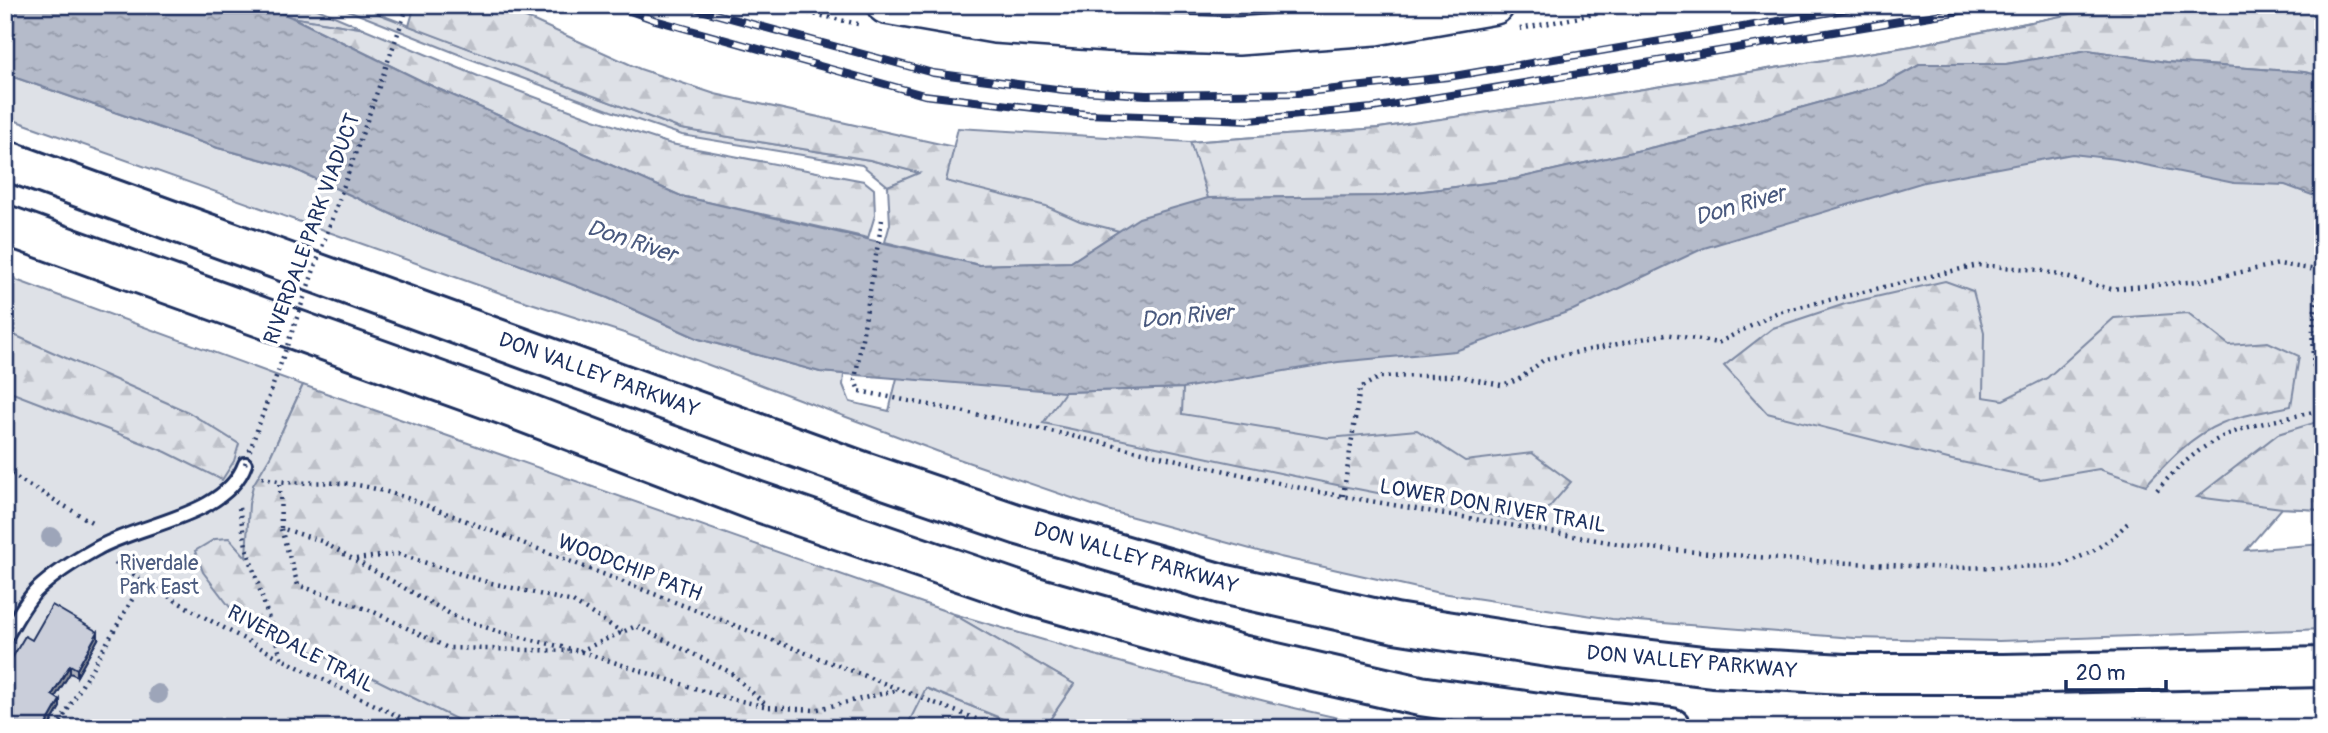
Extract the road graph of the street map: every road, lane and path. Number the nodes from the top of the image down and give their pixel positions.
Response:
1 (408, 5) edge
2 (886, 5) edge
3 (1495, 5) edge
4 (5, 160) edge
5 (882, 220) dead end
6 (5, 225) edge
7 (2323, 273) edge
8 (2323, 406) edge
9 (244, 467) junction
10 (5, 471) edge
11 (235, 483) junction
12 (280, 484) junction
13 (2157, 490) dead end
14 (1343, 496) junction
15 (2130, 521) dead end
16 (281, 528) junction
17 (117, 538) junction
18 (95, 550) junction
19 (355, 559) junction
20 (143, 581) junction
21 (622, 632) junction
22 (5, 638) edge
23 (579, 651) junction
24 (282, 660) junction
25 (2323, 667) edge
26 (898, 690) junction
27 (768, 707) junction
28 (57, 728) edge
29 (423, 728) edge
30 (999, 728) edge
31 (1671, 728) edge

1 - 9 path, RIVERDALE PARK VIADUCT, bridge
2 - 3 main road
4 - 25 highway, DON VALLEY PARKWAY
5 - 14 path, LOWER DON RIVER TRAIL
6 - 31 highway
7 - 8 path
7 - 14 path
8 - 13 path
9 - 11 lane
9 - 12 path, WOODCHIP PATH
10 - 17 path
11 - 17 lane
11 - 24 path
12 - 16 path
12 - 26 path, WOODCHIP PATH
14 - 15 path, LOWER DON RIVER TRAIL
16 - 19 path
16 - 23 path
17 - 18 lane
18 - 20 path, RIVERDALE TRAIL
18 - 22 lane
19 - 21 path
19 - 23 path
20 - 24 path, RIVERDALE TRAIL
20 - 28 path
21 - 23 path
21 - 27 path
23 - 27 path
24 - 29 path, RIVERDALE TRAIL
26 - 27 path
26 - 30 path, WOODCHIP PATH

